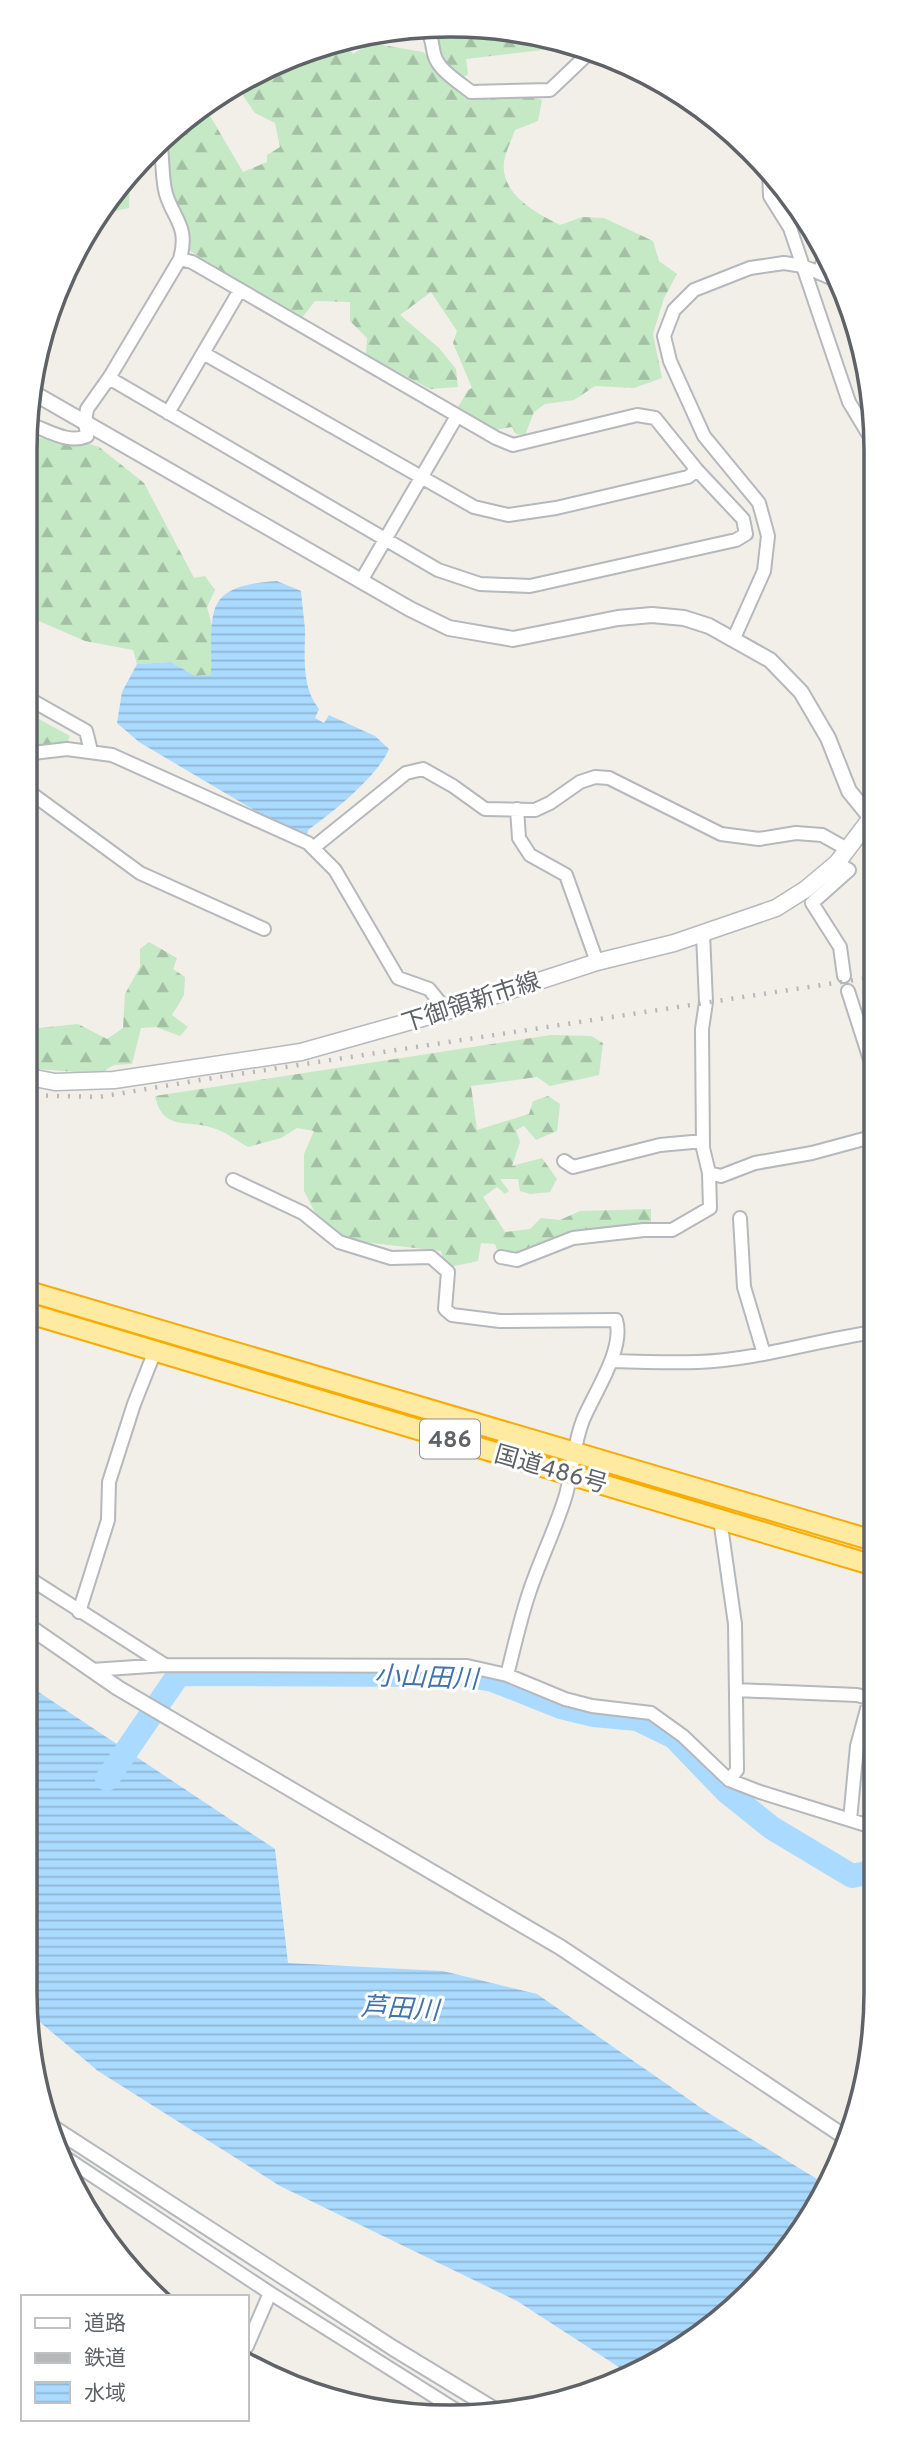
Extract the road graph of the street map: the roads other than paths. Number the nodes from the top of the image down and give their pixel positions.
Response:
1 (432, 38) edge
2 (583, 59) edge
3 (162, 154) edge
4 (770, 188) edge
5 (180, 259) junction
6 (803, 266) junction
7 (821, 267) edge
8 (819, 272) junction
9 (825, 275) edge
10 (240, 290) junction
11 (203, 353) junction
12 (109, 378) junction
13 (40, 397) edge
14 (168, 413) junction
15 (457, 416) junction
16 (85, 422) junction
17 (863, 425) edge
18 (38, 427) edge
19 (697, 470) junction
20 (421, 477) junction
21 (385, 540) junction
22 (361, 581) junction
23 (734, 638) junction
24 (37, 704) edge
25 (91, 751) junction
26 (37, 752) edge
27 (37, 798) edge
28 (864, 807) edge
29 (517, 809) junction
30 (864, 828) edge
31 (313, 849) junction
32 (847, 849) junction
33 (836, 863) junction
34 (264, 929) dead end
35 (703, 934) junction
36 (597, 962) junction
37 (844, 976) dead end
38 (848, 991) dead end
39 (447, 1012) junction
40 (864, 1041) edge
41 (37, 1079) edge
42 (864, 1139) edge
43 (703, 1141) junction
44 (564, 1161) dead end
45 (709, 1173) junction
46 (233, 1180) dead end
47 (740, 1218) dead end
48 (501, 1257) dead end
49 (37, 1294) edge
50 (37, 1316) edge
51 (864, 1334) edge
52 (155, 1351) junction
53 (764, 1354) junction
54 (611, 1361) junction
55 (572, 1453) junction
56 (571, 1475) junction
57 (720, 1519) junction
58 (864, 1538) edge
59 (864, 1562) edge
60 (37, 1584) edge
61 (79, 1612) junction
62 (37, 1632) edge
63 (165, 1665) junction
64 (92, 1670) junction
65 (507, 1675) junction
66 (736, 1690) junction
67 (864, 1697) edge
68 (864, 1725) edge
69 (729, 1780) junction
70 (850, 1820) junction
71 (864, 1824) edge
72 (839, 2133) edge
73 (62, 2134) edge
74 (73, 2162) edge
75 (270, 2292) junction
76 (248, 2344) edge
77 (484, 2404) edge
78 (448, 2405) edge

1 - 2 street
3 - 5 street
4 - 6 street
5 - 10 street
5 - 12 street
6 - 8 street
6 - 17 street
6 - 23 street
7 - 8 street
8 - 9 street
10 - 11 street
10 - 15 street
11 - 14 street
11 - 20 street
12 - 14 street
12 - 16 street
13 - 16 street
14 - 21 street
15 - 19 street
15 - 20 street
16 - 18 street
16 - 22 street
19 - 20 street
19 - 21 street
20 - 21 street
21 - 22 street
22 - 23 street
23 - 28 street
24 - 25 street
25 - 26 street
25 - 31 street
27 - 34 street
29 - 31 street
29 - 32 street
29 - 36 street
30 - 32 main road, 下御領新市線
31 - 39 street
32 - 33 main road, 下御領新市線
33 - 35 main road, 下御領新市線
33 - 37 street
35 - 36 main road, 下御領新市線
35 - 43 street
36 - 39 main road, 下御領新市線
38 - 40 street
39 - 41 main road, 下御領新市線
42 - 45 street
43 - 44 street
43 - 45 street
45 - 48 street
46 - 54 street
47 - 53 street
49 - 55 highway, 国道486号 / 486
50 - 52 highway, 国道486号 / 486
51 - 53 street
52 - 56 highway, 国道486号 / 486
52 - 61 street
53 - 54 street
54 - 55 street
55 - 56 street
55 - 58 highway, 国道486号 / 486
56 - 57 highway, 国道486号 / 486
56 - 65 street
57 - 59 highway, 国道486号 / 486
57 - 66 street
60 - 61 street
61 - 63 street
62 - 64 street
63 - 64 street
63 - 65 street
64 - 72 street
65 - 69 street
66 - 67 street
66 - 69 street
68 - 70 street
69 - 70 street
70 - 71 street
73 - 77 street
74 - 75 street
75 - 76 street
75 - 78 street

